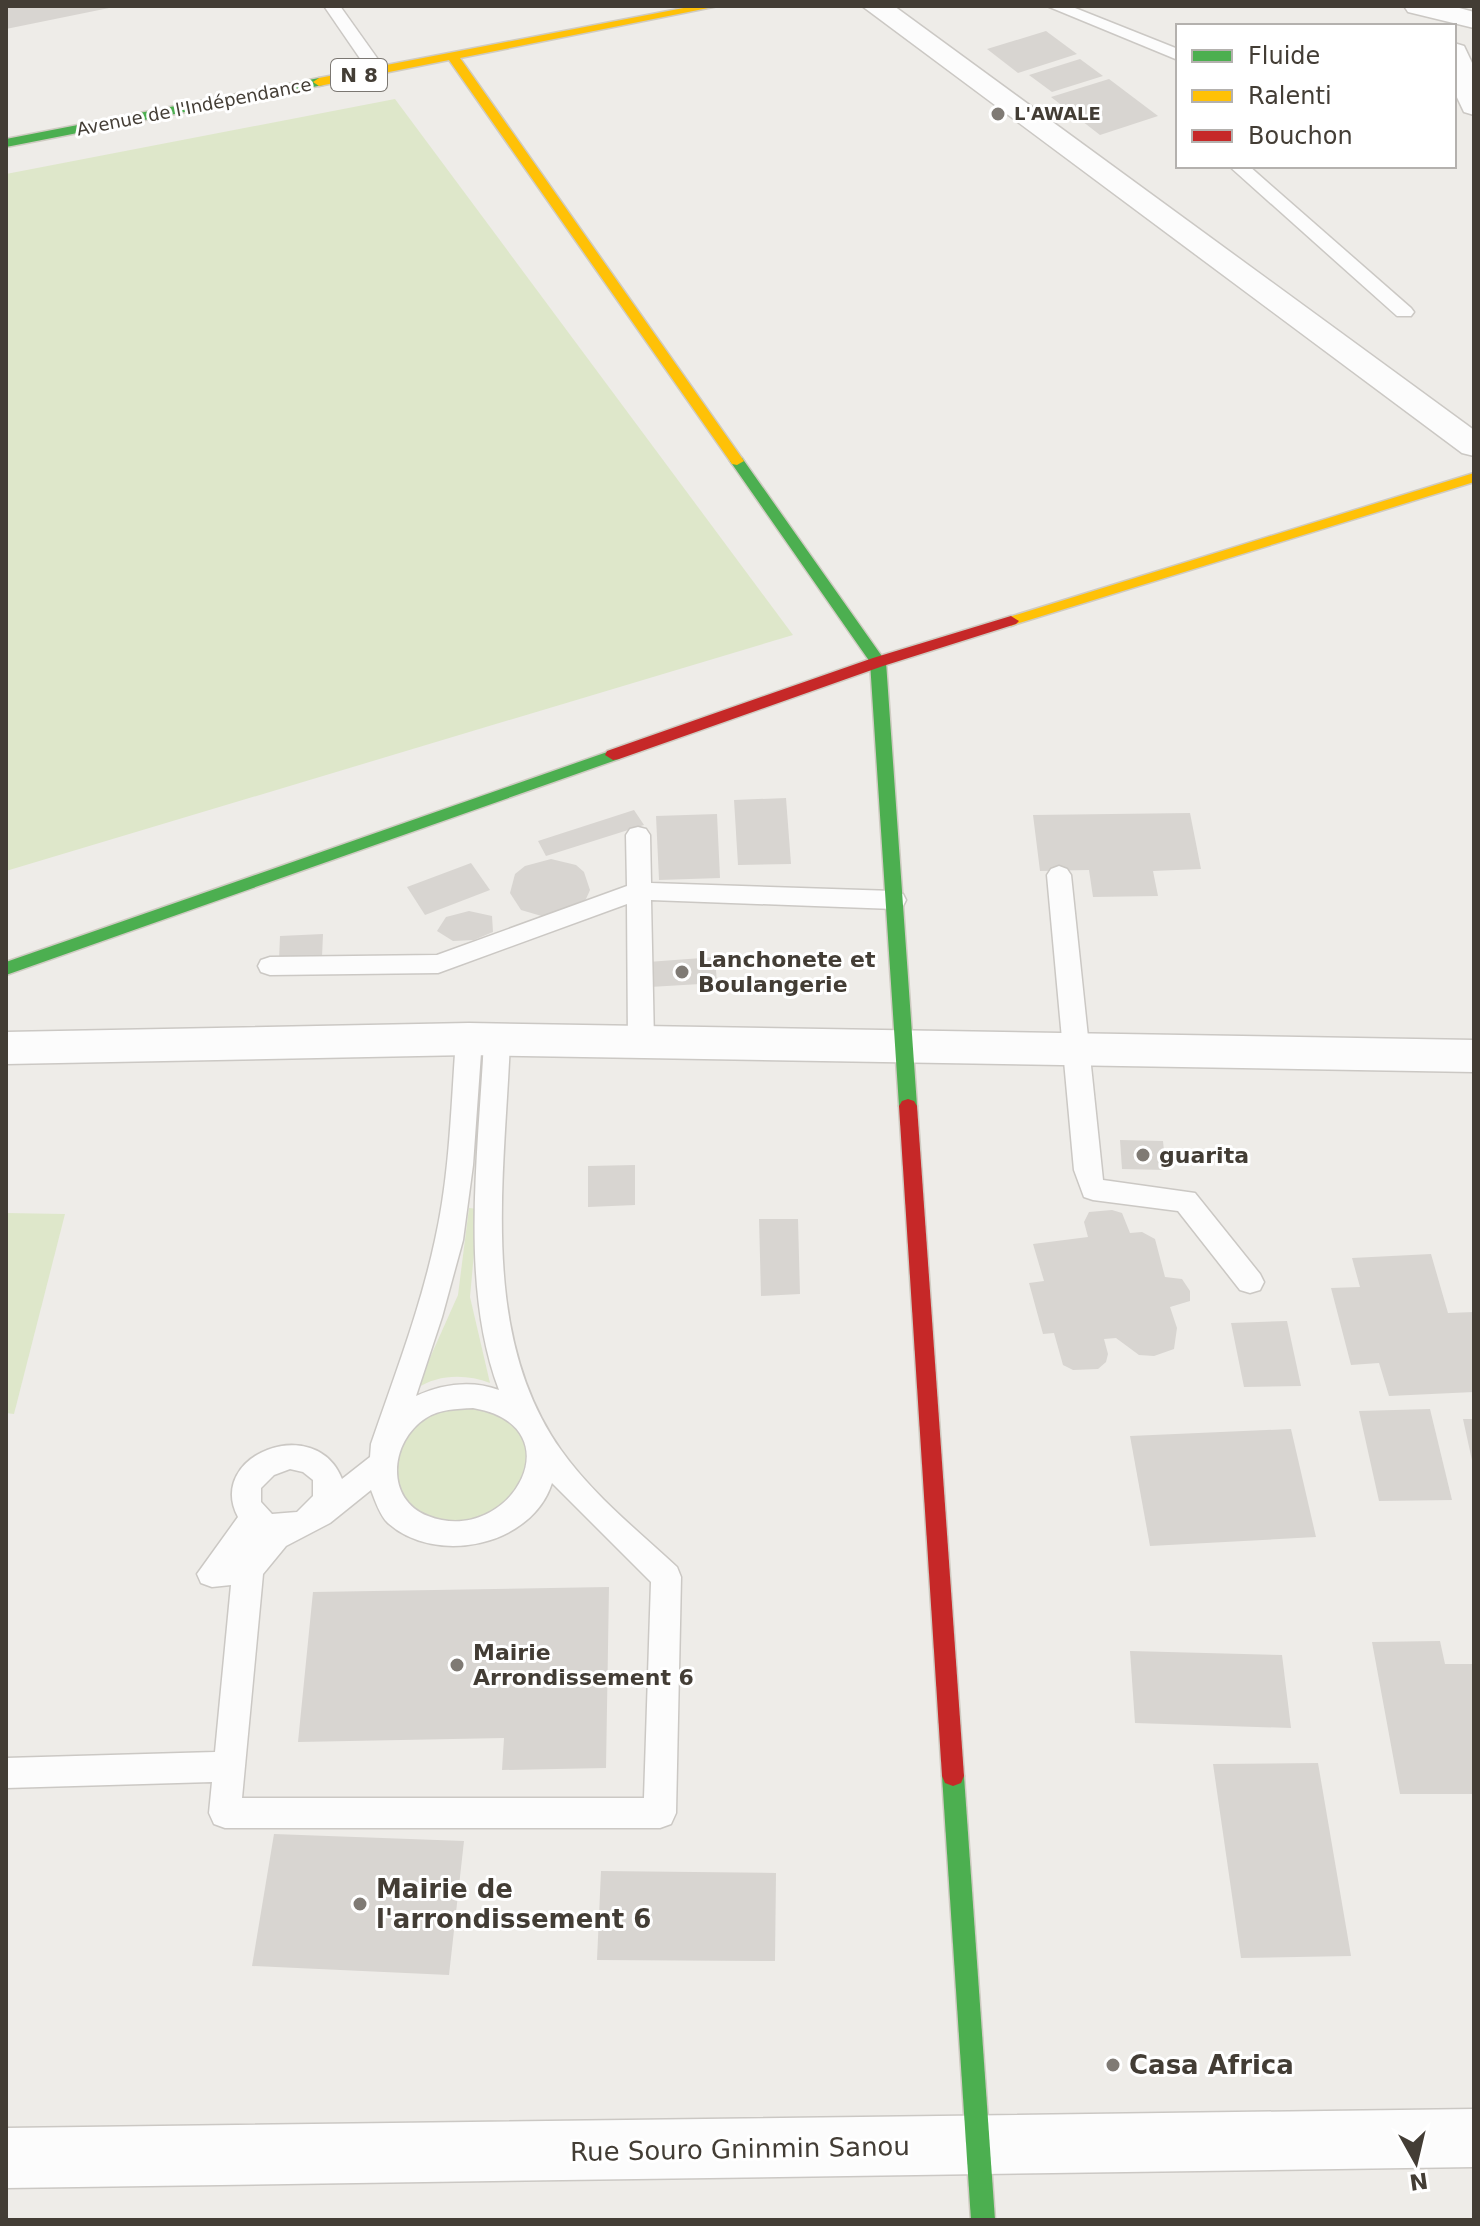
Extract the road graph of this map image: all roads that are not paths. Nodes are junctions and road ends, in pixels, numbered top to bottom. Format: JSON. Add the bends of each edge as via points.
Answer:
{"nodes":[{"id":1,"x":332,"y":6,"type":"edge"},
{"id":2,"x":712,"y":6,"type":"edge"},
{"id":3,"x":1055,"y":6,"type":"edge"},
{"id":4,"x":883,"y":7,"type":"edge"},
{"id":5,"x":1434,"y":12,"type":"edge"},
{"id":6,"x":1474,"y":20,"type":"edge"},
{"id":7,"x":1176,"y":54,"type":"edge"},
{"id":8,"x":453,"y":57,"type":"junction"},
{"id":9,"x":1456,"y":57,"type":"edge"},
{"id":10,"x":378,"y":72,"type":"junction"},
{"id":11,"x":1474,"y":106,"type":"edge"},
{"id":12,"x":6,"y":143,"type":"edge"},
{"id":13,"x":1240,"y":168,"type":"edge"},
{"id":14,"x":1404,"y":312,"type":"dead end"},
{"id":15,"x":1474,"y":446,"type":"edge"},
{"id":16,"x":1474,"y":477,"type":"edge"},
{"id":17,"x":878,"y":662,"type":"junction"},
{"id":18,"x":638,"y":835,"type":"dead end"},
{"id":19,"x":1059,"y":875,"type":"dead end"},
{"id":20,"x":638,"y":891,"type":"junction"},
{"id":21,"x":894,"y":900,"type":"junction"},
{"id":22,"x":270,"y":966,"type":"dead end"},
{"id":23,"x":6,"y":969,"type":"edge"},
{"id":24,"x":483,"y":1039,"type":"junction"},
{"id":25,"x":641,"y":1042,"type":"junction"},
{"id":26,"x":904,"y":1047,"type":"junction"},
{"id":27,"x":6,"y":1048,"type":"edge"},
{"id":28,"x":1078,"y":1050,"type":"junction"},
{"id":29,"x":1474,"y":1056,"type":"edge"},
{"id":30,"x":1250,"y":1282,"type":"dead end"},
{"id":31,"x":532,"y":1428,"type":"junction"},
{"id":32,"x":382,"y":1455,"type":"junction"},
{"id":33,"x":254,"y":1519,"type":"junction"},
{"id":34,"x":307,"y":1521,"type":"junction"},
{"id":35,"x":248,"y":1569,"type":"junction"},
{"id":36,"x":229,"y":1767,"type":"junction"},
{"id":37,"x":6,"y":1773,"type":"edge"},
{"id":38,"x":1474,"y":2138,"type":"edge"},
{"id":39,"x":978,"y":2146,"type":"junction"},
{"id":40,"x":6,"y":2158,"type":"edge"},
{"id":41,"x":983,"y":2220,"type":"edge"}],
"edges":[{"from":1,"to":10,"type":"lane"},
{"from":2,"to":8,"type":"main road","name":"Avenue de l'Indépendance","number":"N 8"},
{"from":3,"to":7,"type":"lane"},
{"from":4,"to":15,"type":"street"},
{"from":5,"to":6,"type":"street"},
{"from":8,"to":10,"type":"main road","name":"Avenue de l'Indépendance","number":"N 8"},
{"from":8,"to":17,"type":"main road"},
{"from":9,"to":11,"type":"street"},
{"from":10,"to":12,"type":"main road","name":"Avenue de l'Indépendance","number":"N 8"},
{"from":13,"to":14,"type":"lane"},
{"from":16,"to":17,"type":"main road"},
{"from":17,"to":21,"type":"main road"},
{"from":17,"to":23,"type":"main road"},
{"from":18,"to":20,"type":"lane"},
{"from":19,"to":28,"type":"lane"},
{"from":20,"to":21,"type":"lane"},
{"from":20,"to":22,"type":"lane","via":[[438,964]]},
{"from":20,"to":25,"type":"lane"},
{"from":21,"to":26,"type":"main road"},
{"from":24,"to":25,"type":"street"},
{"from":24,"to":27,"type":"street"},
{"from":24,"to":31,"type":"lane","via":[[493,1300],[502,1357]]},
{"from":24,"to":32,"type":"lane","via":[[462,1141],[450,1238]]},
{"from":25,"to":26,"type":"street"},
{"from":26,"to":28,"type":"street"},
{"from":26,"to":39,"type":"main road"},
{"from":28,"to":29,"type":"street"},
{"from":28,"to":30,"type":"lane","via":[[1093,1189],[1186,1201]]},
{"from":31,"to":32,"type":"lane","via":[[515,1410],[492,1399],[440,1399],[398,1424]]},
{"from":31,"to":32,"type":"lane","via":[[541,1450],[540,1473],[530,1497],[512,1516],[487,1530],[432,1533],[410,1523],[392,1508],[381,1487]]},
{"from":31,"to":36,"type":"lane","via":[[562,1474],[666,1577],[660,1813],[225,1813]]},
{"from":32,"to":34,"type":"lane"},
{"from":33,"to":34,"type":"lane","via":[[279,1530]]},
{"from":33,"to":34,"type":"lane","via":[[244,1498],[247,1485],[264,1464],[290,1456],[315,1462],[329,1480],[327,1503]]},
{"from":33,"to":35,"type":"lane","via":[[212,1574]]},
{"from":34,"to":35,"type":"lane","via":[[276,1537]]},
{"from":35,"to":36,"type":"lane"},
{"from":36,"to":37,"type":"lane"},
{"from":38,"to":39,"type":"street","name":"Rue Souro Gninmin Sanou"},
{"from":39,"to":40,"type":"street","name":"Rue Souro Gninmin Sanou"},
{"from":39,"to":41,"type":"main road"}]}
